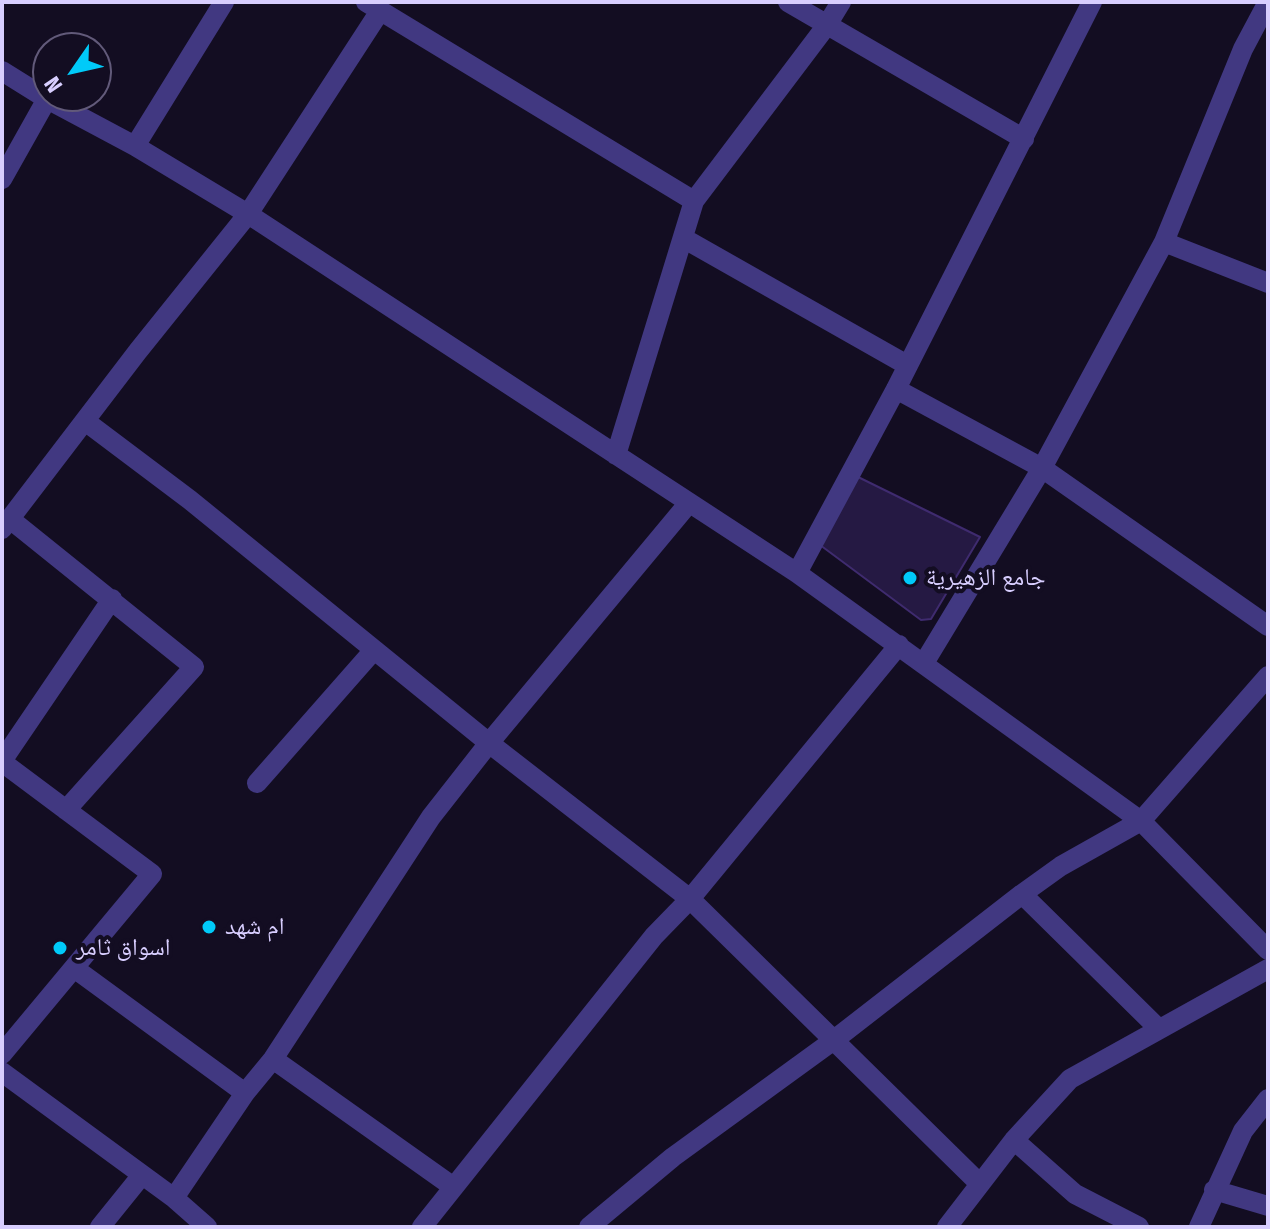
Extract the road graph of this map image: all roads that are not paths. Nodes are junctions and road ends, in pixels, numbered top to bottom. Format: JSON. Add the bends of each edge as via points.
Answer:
{"nodes":[{"id":1,"x":224,"y":2,"type":"edge"},
{"id":2,"x":788,"y":2,"type":"edge"},
{"id":3,"x":841,"y":2,"type":"edge"},
{"id":4,"x":1092,"y":2,"type":"edge"},
{"id":5,"x":1268,"y":2,"type":"edge"},
{"id":6,"x":373,"y":6,"type":"edge"},
{"id":7,"x":827,"y":25,"type":"junction"},
{"id":8,"x":2,"y":71,"type":"edge"},
{"id":9,"x":32,"y":90,"type":"edge"},
{"id":10,"x":40,"y":112,"type":"edge"},
{"id":11,"x":71,"y":112,"type":"edge"},
{"id":12,"x":1024,"y":139,"type":"junction"},
{"id":13,"x":135,"y":146,"type":"junction"},
{"id":14,"x":2,"y":179,"type":"edge"},
{"id":15,"x":694,"y":201,"type":"junction"},
{"id":16,"x":248,"y":214,"type":"junction"},
{"id":17,"x":683,"y":238,"type":"junction"},
{"id":18,"x":1164,"y":242,"type":"junction"},
{"id":19,"x":1268,"y":283,"type":"edge"},
{"id":20,"x":907,"y":365,"type":"junction"},
{"id":21,"x":896,"y":389,"type":"junction"},
{"id":22,"x":85,"y":421,"type":"junction"},
{"id":23,"x":616,"y":455,"type":"junction"},
{"id":24,"x":1042,"y":468,"type":"junction"},
{"id":25,"x":688,"y":504,"type":"junction"},
{"id":26,"x":6,"y":524,"type":"edge"},
{"id":27,"x":797,"y":573,"type":"junction"},
{"id":28,"x":112,"y":599,"type":"junction"},
{"id":29,"x":1268,"y":626,"type":"edge"},
{"id":30,"x":899,"y":645,"type":"junction"},
{"id":31,"x":374,"y":650,"type":"junction"},
{"id":32,"x":924,"y":663,"type":"junction"},
{"id":33,"x":1268,"y":676,"type":"edge"},
{"id":34,"x":489,"y":743,"type":"junction"},
{"id":35,"x":2,"y":762,"type":"edge"},
{"id":36,"x":257,"y":783,"type":"dead end"},
{"id":37,"x":66,"y":810,"type":"junction"},
{"id":38,"x":1141,"y":821,"type":"junction"},
{"id":39,"x":1022,"y":894,"type":"junction"},
{"id":40,"x":690,"y":899,"type":"junction"},
{"id":41,"x":1268,"y":950,"type":"edge"},
{"id":42,"x":74,"y":968,"type":"junction"},
{"id":43,"x":1268,"y":969,"type":"edge"},
{"id":44,"x":1159,"y":1029,"type":"junction"},
{"id":45,"x":834,"y":1040,"type":"junction"},
{"id":46,"x":2,"y":1054,"type":"edge"},
{"id":47,"x":273,"y":1059,"type":"junction"},
{"id":48,"x":2,"y":1072,"type":"edge"},
{"id":49,"x":245,"y":1093,"type":"junction"},
{"id":50,"x":1268,"y":1099,"type":"edge"},
{"id":51,"x":1014,"y":1140,"type":"junction"},
{"id":52,"x":142,"y":1175,"type":"junction"},
{"id":53,"x":980,"y":1184,"type":"junction"},
{"id":54,"x":452,"y":1186,"type":"junction"},
{"id":55,"x":1214,"y":1190,"type":"junction"},
{"id":56,"x":174,"y":1198,"type":"junction"},
{"id":57,"x":1268,"y":1206,"type":"edge"},
{"id":58,"x":100,"y":1227,"type":"edge"},
{"id":59,"x":207,"y":1227,"type":"edge"},
{"id":60,"x":422,"y":1227,"type":"edge"},
{"id":61,"x":589,"y":1227,"type":"edge"},
{"id":62,"x":947,"y":1227,"type":"edge"},
{"id":63,"x":1139,"y":1227,"type":"edge"},
{"id":64,"x":1199,"y":1227,"type":"edge"}],
"edges":[{"from":1,"to":13,"type":"street"},
{"from":2,"to":7,"type":"street"},
{"from":3,"to":7,"type":"street"},
{"from":4,"to":12,"type":"street"},
{"from":5,"to":18,"type":"street","via":[[1243,49]]},
{"from":6,"to":15,"type":"street"},
{"from":6,"to":16,"type":"street"},
{"from":7,"to":12,"type":"street"},
{"from":7,"to":15,"type":"street"},
{"from":8,"to":9,"type":"street"},
{"from":10,"to":14,"type":"street"},
{"from":11,"to":13,"type":"street"},
{"from":12,"to":20,"type":"street"},
{"from":13,"to":16,"type":"street"},
{"from":15,"to":17,"type":"street"},
{"from":16,"to":22,"type":"street"},
{"from":16,"to":23,"type":"street"},
{"from":17,"to":20,"type":"street"},
{"from":17,"to":23,"type":"street"},
{"from":18,"to":19,"type":"street"},
{"from":18,"to":24,"type":"street"},
{"from":20,"to":21,"type":"street"},
{"from":21,"to":24,"type":"street"},
{"from":21,"to":27,"type":"street"},
{"from":22,"to":26,"type":"street"},
{"from":22,"to":31,"type":"street"},
{"from":23,"to":25,"type":"street"},
{"from":24,"to":29,"type":"street"},
{"from":24,"to":32,"type":"street"},
{"from":25,"to":27,"type":"street"},
{"from":25,"to":34,"type":"street"},
{"from":26,"to":28,"type":"street"},
{"from":27,"to":30,"type":"street"},
{"from":28,"to":35,"type":"street"},
{"from":28,"to":37,"type":"street","via":[[194,667]]},
{"from":30,"to":32,"type":"street"},
{"from":30,"to":40,"type":"street"},
{"from":31,"to":34,"type":"street"},
{"from":31,"to":36,"type":"street"},
{"from":32,"to":38,"type":"street"},
{"from":33,"to":38,"type":"street"},
{"from":34,"to":40,"type":"street"},
{"from":34,"to":47,"type":"street","via":[[431,817]]},
{"from":35,"to":37,"type":"street"},
{"from":37,"to":42,"type":"street","via":[[152,874]]},
{"from":38,"to":39,"type":"street"},
{"from":38,"to":41,"type":"street"},
{"from":39,"to":44,"type":"street"},
{"from":39,"to":45,"type":"street"},
{"from":40,"to":45,"type":"street"},
{"from":40,"to":54,"type":"street","via":[[654,936]]},
{"from":42,"to":46,"type":"street"},
{"from":42,"to":49,"type":"street"},
{"from":43,"to":44,"type":"street"},
{"from":44,"to":51,"type":"street","via":[[1070,1079]]},
{"from":45,"to":53,"type":"street"},
{"from":45,"to":61,"type":"street","via":[[673,1157]]},
{"from":47,"to":49,"type":"street"},
{"from":47,"to":54,"type":"street"},
{"from":48,"to":52,"type":"street"},
{"from":49,"to":56,"type":"street"},
{"from":50,"to":55,"type":"street","via":[[1243,1131]]},
{"from":51,"to":53,"type":"street"},
{"from":51,"to":63,"type":"street","via":[[1075,1194]]},
{"from":52,"to":56,"type":"street"},
{"from":52,"to":58,"type":"street"},
{"from":53,"to":62,"type":"street"},
{"from":54,"to":60,"type":"street"},
{"from":55,"to":57,"type":"street"},
{"from":55,"to":64,"type":"street"},
{"from":56,"to":59,"type":"street"}]}
